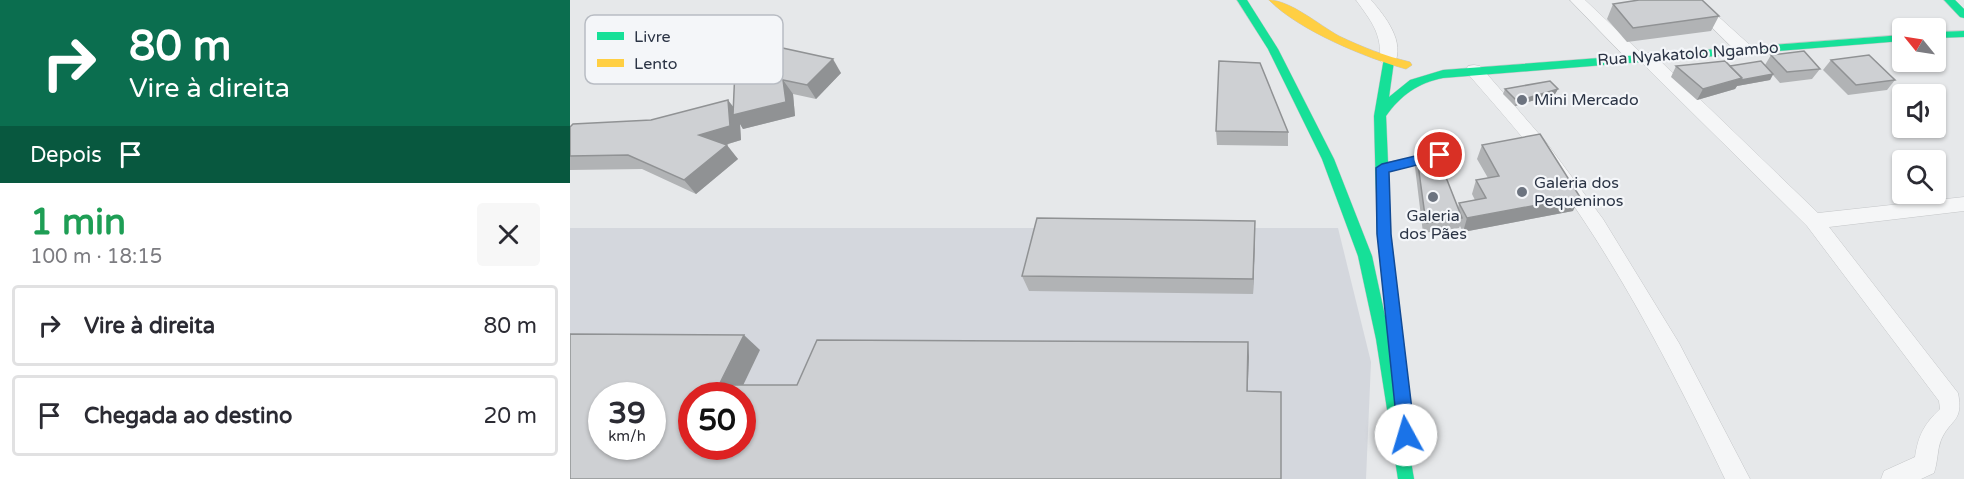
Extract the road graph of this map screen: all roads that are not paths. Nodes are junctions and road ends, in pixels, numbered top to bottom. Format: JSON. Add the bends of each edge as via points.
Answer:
{"nodes":[{"id":1,"x":1242,"y":0,"type":"edge"},
{"id":2,"x":1274,"y":0,"type":"edge"},
{"id":3,"x":1364,"y":0,"type":"edge"},
{"id":4,"x":1577,"y":0,"type":"edge"},
{"id":5,"x":1691,"y":0,"type":"edge"},
{"id":6,"x":1949,"y":0,"type":"edge"},
{"id":7,"x":1964,"y":15,"type":"edge"},
{"id":8,"x":1964,"y":34,"type":"edge"},
{"id":9,"x":1946,"y":35,"type":"edge"},
{"id":10,"x":1892,"y":39,"type":"edge"},
{"id":11,"x":1745,"y":50,"type":"junction"},
{"id":12,"x":1641,"y":57,"type":"junction"},
{"id":13,"x":1388,"y":61,"type":"junction"},
{"id":14,"x":1474,"y":69,"type":"junction"},
{"id":15,"x":1380,"y":116,"type":"junction"},
{"id":16,"x":1440,"y":155,"type":"edge"},
{"id":17,"x":1382,"y":168,"type":"junction"},
{"id":18,"x":1964,"y":204,"type":"edge"},
{"id":19,"x":1814,"y":221,"type":"junction"},
{"id":20,"x":1406,"y":479,"type":"edge"},
{"id":21,"x":1411,"y":479,"type":"edge"},
{"id":22,"x":1738,"y":479,"type":"edge"},
{"id":23,"x":1893,"y":479,"type":"edge"}],
"edges":[{"from":1,"to":20,"type":"main road","via":[[1274,49],[1328,159],[1365,256]]},
{"from":2,"to":13,"type":"main road","name":"Rua Nyakatolo Ngambo","via":[[1330,34]]},
{"from":3,"to":13,"type":"street","via":[[1385,25]]},
{"from":4,"to":12,"type":"street"},
{"from":5,"to":11,"type":"street"},
{"from":6,"to":7,"type":"main road"},
{"from":8,"to":9,"type":"main road"},
{"from":10,"to":11,"type":"main road","name":"Rua Nyakatolo Ngambo"},
{"from":11,"to":12,"type":"main road","name":"Rua Nyakatolo Ngambo"},
{"from":12,"to":14,"type":"main road","name":"Rua Nyakatolo Ngambo"},
{"from":12,"to":19,"type":"street"},
{"from":13,"to":14,"type":"main road","name":"Rua Nyakatolo Ngambo","via":[[1424,68]]},
{"from":13,"to":15,"type":"main road"},
{"from":14,"to":15,"type":"main road","name":"Rua Nyakatolo Ngambo","via":[[1400,87]]},
{"from":14,"to":22,"type":"street","via":[[1540,146],[1604,236],[1683,367]]},
{"from":15,"to":17,"type":"main road"},
{"from":16,"to":17,"type":"lane"},
{"from":17,"to":21,"type":"main road","via":[[1384,234]]},
{"from":18,"to":19,"type":"street"},
{"from":19,"to":23,"type":"street","via":[[1952,403],[1950,415],[1933,432],[1925,465]]}]}
